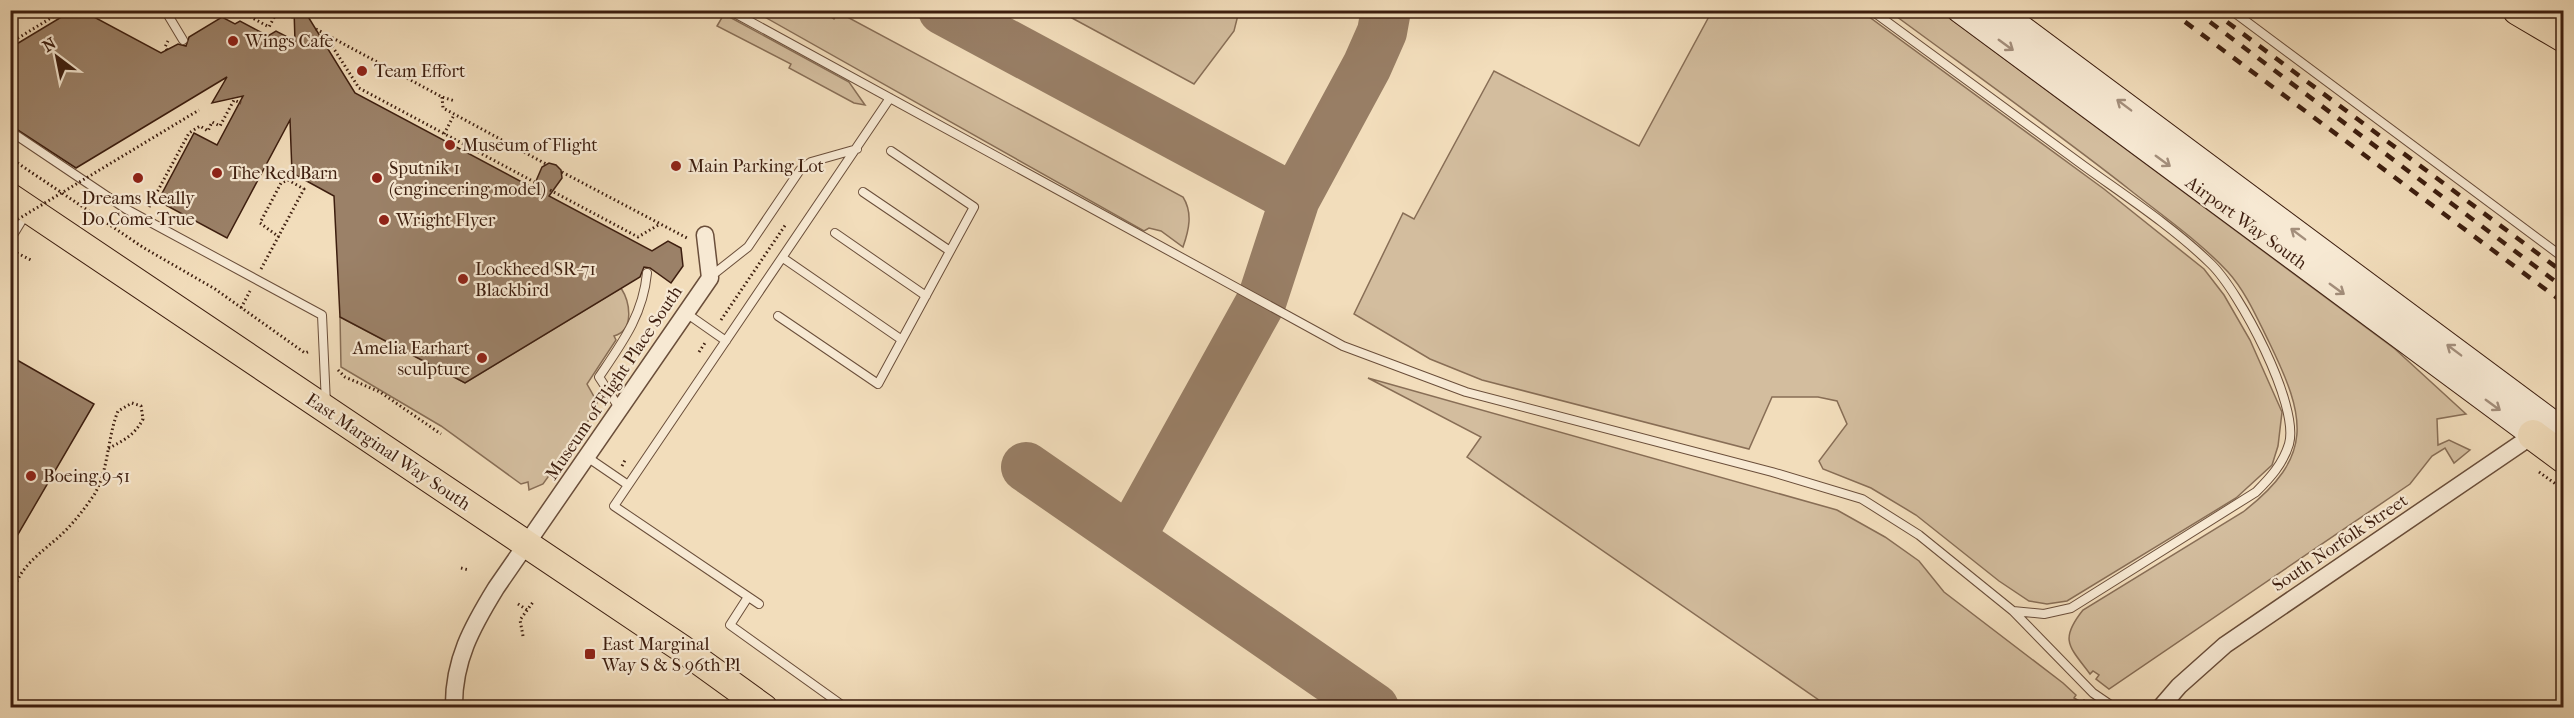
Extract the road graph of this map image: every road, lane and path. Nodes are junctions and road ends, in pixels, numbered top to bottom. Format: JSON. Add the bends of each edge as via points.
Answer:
{"nodes":[{"id":1,"x":64,"y":10,"type":"edge"},
{"id":2,"x":165,"y":10,"type":"edge"},
{"id":3,"x":238,"y":10,"type":"edge"},
{"id":4,"x":279,"y":10,"type":"edge"},
{"id":5,"x":729,"y":10,"type":"edge"},
{"id":6,"x":1871,"y":10,"type":"edge"},
{"id":7,"x":1959,"y":10,"type":"edge"},
{"id":8,"x":1998,"y":10,"type":"edge"},
{"id":9,"x":2231,"y":10,"type":"edge"},
{"id":10,"x":2518,"y":10,"type":"edge"},
{"id":11,"x":294,"y":18,"type":"dead end"},
{"id":12,"x":316,"y":30,"type":"dead end"},
{"id":13,"x":326,"y":34,"type":"junction"},
{"id":14,"x":2564,"y":37,"type":"edge"},
{"id":15,"x":183,"y":40,"type":"dead end"},
{"id":16,"x":10,"y":43,"type":"edge"},
{"id":17,"x":442,"y":97,"type":"junction"},
{"id":18,"x":890,"y":98,"type":"junction"},
{"id":19,"x":455,"y":101,"type":"dead end"},
{"id":20,"x":241,"y":104,"type":"dead end"},
{"id":21,"x":199,"y":110,"type":"dead end"},
{"id":22,"x":454,"y":115,"type":"junction"},
{"id":23,"x":10,"y":131,"type":"edge"},
{"id":24,"x":444,"y":134,"type":"junction"},
{"id":25,"x":858,"y":149,"type":"junction"},
{"id":26,"x":891,"y":151,"type":"dead end"},
{"id":27,"x":10,"y":158,"type":"edge"},
{"id":28,"x":546,"y":164,"type":"dead end"},
{"id":29,"x":562,"y":172,"type":"dead end"},
{"id":30,"x":538,"y":184,"type":"dead end"},
{"id":31,"x":550,"y":190,"type":"dead end"},
{"id":32,"x":862,"y":192,"type":"dead end"},
{"id":33,"x":149,"y":207,"type":"dead end"},
{"id":34,"x":16,"y":210,"type":"edge"},
{"id":35,"x":792,"y":217,"type":"dead end"},
{"id":36,"x":660,"y":224,"type":"junction"},
{"id":37,"x":834,"y":233,"type":"dead end"},
{"id":38,"x":705,"y":235,"type":"joint"},
{"id":39,"x":279,"y":237,"type":"junction"},
{"id":40,"x":10,"y":240,"type":"edge"},
{"id":41,"x":10,"y":250,"type":"edge"},
{"id":42,"x":950,"y":251,"type":"junction"},
{"id":43,"x":783,"y":258,"type":"junction"},
{"id":44,"x":2564,"y":258,"type":"edge"},
{"id":45,"x":33,"y":261,"type":"dead end"},
{"id":46,"x":646,"y":273,"type":"dead end"},
{"id":47,"x":710,"y":278,"type":"junction"},
{"id":48,"x":256,"y":279,"type":"junction"},
{"id":49,"x":926,"y":296,"type":"junction"},
{"id":50,"x":241,"y":308,"type":"junction"},
{"id":51,"x":686,"y":313,"type":"junction"},
{"id":52,"x":778,"y":316,"type":"dead end"},
{"id":53,"x":713,"y":332,"type":"junction"},
{"id":54,"x":902,"y":339,"type":"junction"},
{"id":55,"x":726,"y":341,"type":"junction"},
{"id":56,"x":324,"y":350,"type":"junction"},
{"id":57,"x":699,"y":352,"type":"dead end"},
{"id":58,"x":620,"y":409,"type":"junction"},
{"id":59,"x":327,"y":411,"type":"junction"},
{"id":60,"x":2549,"y":430,"type":"edge"},
{"id":61,"x":107,"y":449,"type":"junction"},
{"id":62,"x":587,"y":457,"type":"junction"},
{"id":63,"x":2551,"y":465,"type":"edge"},
{"id":64,"x":628,"y":485,"type":"junction"},
{"id":65,"x":2564,"y":490,"type":"edge"},
{"id":66,"x":527,"y":546,"type":"junction"},
{"id":67,"x":461,"y":568,"type":"dead end"},
{"id":68,"x":469,"y":570,"type":"dead end"},
{"id":69,"x":748,"y":597,"type":"junction"},
{"id":70,"x":533,"y":602,"type":"dead end"},
{"id":71,"x":518,"y":604,"type":"dead end"},
{"id":72,"x":759,"y":604,"type":"dead end"},
{"id":73,"x":526,"y":610,"type":"junction"},
{"id":74,"x":2013,"y":611,"type":"junction"},
{"id":75,"x":523,"y":636,"type":"dead end"},
{"id":76,"x":10,"y":639,"type":"edge"},
{"id":77,"x":454,"y":708,"type":"edge"},
{"id":78,"x":764,"y":708,"type":"edge"},
{"id":79,"x":846,"y":708,"type":"edge"},
{"id":80,"x":2115,"y":708,"type":"edge"},
{"id":81,"x":2160,"y":708,"type":"edge"}],
"edges":[{"from":1,"to":16,"type":"path"},
{"from":2,"to":15,"type":"lane"},
{"from":3,"to":4,"type":"path","via":[[269,27]]},
{"from":4,"to":11,"type":"path"},
{"from":5,"to":18,"type":"lane"},
{"from":6,"to":74,"type":"lane","via":[[2212,265],[2249,316],[2287,411],[2290,442],[2276,471],[2256,492],[2072,608],[2044,614]]},
{"from":7,"to":60,"type":"main road","name":"Airport Way South","one_way":true},
{"from":60,"to":8,"type":"main road","name":"Airport Way South","one_way":true},
{"from":9,"to":44,"type":"lane"},
{"from":10,"to":14,"type":"highway"},
{"from":12,"to":13,"type":"path"},
{"from":13,"to":17,"type":"path"},
{"from":13,"to":24,"type":"path","via":[[358,88]]},
{"from":17,"to":19,"type":"path"},
{"from":17,"to":22,"type":"path","via":[[443,108]]},
{"from":18,"to":25,"type":"lane"},
{"from":18,"to":74,"type":"lane","via":[[1343,346],[1466,392],[1862,499],[1919,535]]},
{"from":20,"to":33,"type":"path","via":[[234,100],[220,126],[212,122],[208,131],[200,126],[189,133]]},
{"from":21,"to":34,"type":"path","bridge":true},
{"from":22,"to":24,"type":"path"},
{"from":22,"to":28,"type":"path"},
{"from":23,"to":48,"type":"lane","via":[[126,209]]},
{"from":24,"to":30,"type":"path"},
{"from":25,"to":43,"type":"lane"},
{"from":25,"to":47,"type":"lane","via":[[811,162],[800,170],[748,247]]},
{"from":26,"to":42,"type":"lane","via":[[974,207]]},
{"from":27,"to":50,"type":"path"},
{"from":29,"to":36,"type":"path"},
{"from":31,"to":36,"type":"path","via":[[638,237]]},
{"from":32,"to":42,"type":"lane"},
{"from":34,"to":40,"type":"lane"},
{"from":34,"to":59,"type":"main road","name":"East Marginal Way South"},
{"from":35,"to":53,"type":"path"},
{"from":36,"to":38,"type":"path","via":[[686,239]]},
{"from":37,"to":49,"type":"lane"},
{"from":38,"to":47,"type":"street"},
{"from":39,"to":39,"type":"path","via":[[304,189],[288,180],[281,183],[260,223]]},
{"from":39,"to":48,"type":"path"},
{"from":41,"to":45,"type":"path"},
{"from":42,"to":49,"type":"lane"},
{"from":43,"to":54,"type":"lane"},
{"from":43,"to":55,"type":"lane"},
{"from":46,"to":58,"type":"lane","via":[[639,313],[599,377]]},
{"from":47,"to":51,"type":"street","name":"Museum of Flight Place South"},
{"from":48,"to":50,"type":"path"},
{"from":48,"to":56,"type":"lane","via":[[322,315]]},
{"from":49,"to":54,"type":"lane"},
{"from":50,"to":56,"type":"path","via":[[305,353]]},
{"from":51,"to":53,"type":"lane"},
{"from":51,"to":58,"type":"street","name":"Museum of Flight Place South"},
{"from":52,"to":54,"type":"lane","via":[[878,384]]},
{"from":53,"to":55,"type":"lane"},
{"from":53,"to":57,"type":"path"},
{"from":55,"to":64,"type":"lane"},
{"from":56,"to":59,"type":"lane"},
{"from":58,"to":62,"type":"street","name":"Museum of Flight Place South"},
{"from":59,"to":66,"type":"main road","name":"East Marginal Way South"},
{"from":60,"to":63,"type":"highway"},
{"from":60,"to":81,"type":"street","name":"South Norfolk Street","via":[[2225,645]]},
{"from":61,"to":61,"type":"path","via":[[118,411],[132,403],[141,406],[143,419],[138,428]]},
{"from":61,"to":76,"type":"path","via":[[95,493],[78,518],[30,562],[17,582],[13,601],[16,622]]},
{"from":62,"to":64,"type":"lane"},
{"from":62,"to":66,"type":"street","name":"Museum of Flight Place South"},
{"from":63,"to":65,"type":"path"},
{"from":64,"to":69,"type":"lane","via":[[614,506]]},
{"from":66,"to":77,"type":"street","name":"Museum of Flight Place South","via":[[472,627],[455,674]]},
{"from":66,"to":78,"type":"main road","name":"East Marginal Way South"},
{"from":67,"to":68,"type":"path"},
{"from":69,"to":72,"type":"lane"},
{"from":69,"to":79,"type":"lane","via":[[730,625]]},
{"from":70,"to":73,"type":"path"},
{"from":71,"to":73,"type":"path"},
{"from":73,"to":75,"type":"path","via":[[520,620]]},
{"from":74,"to":80,"type":"lane","via":[[2093,693]]}]}
